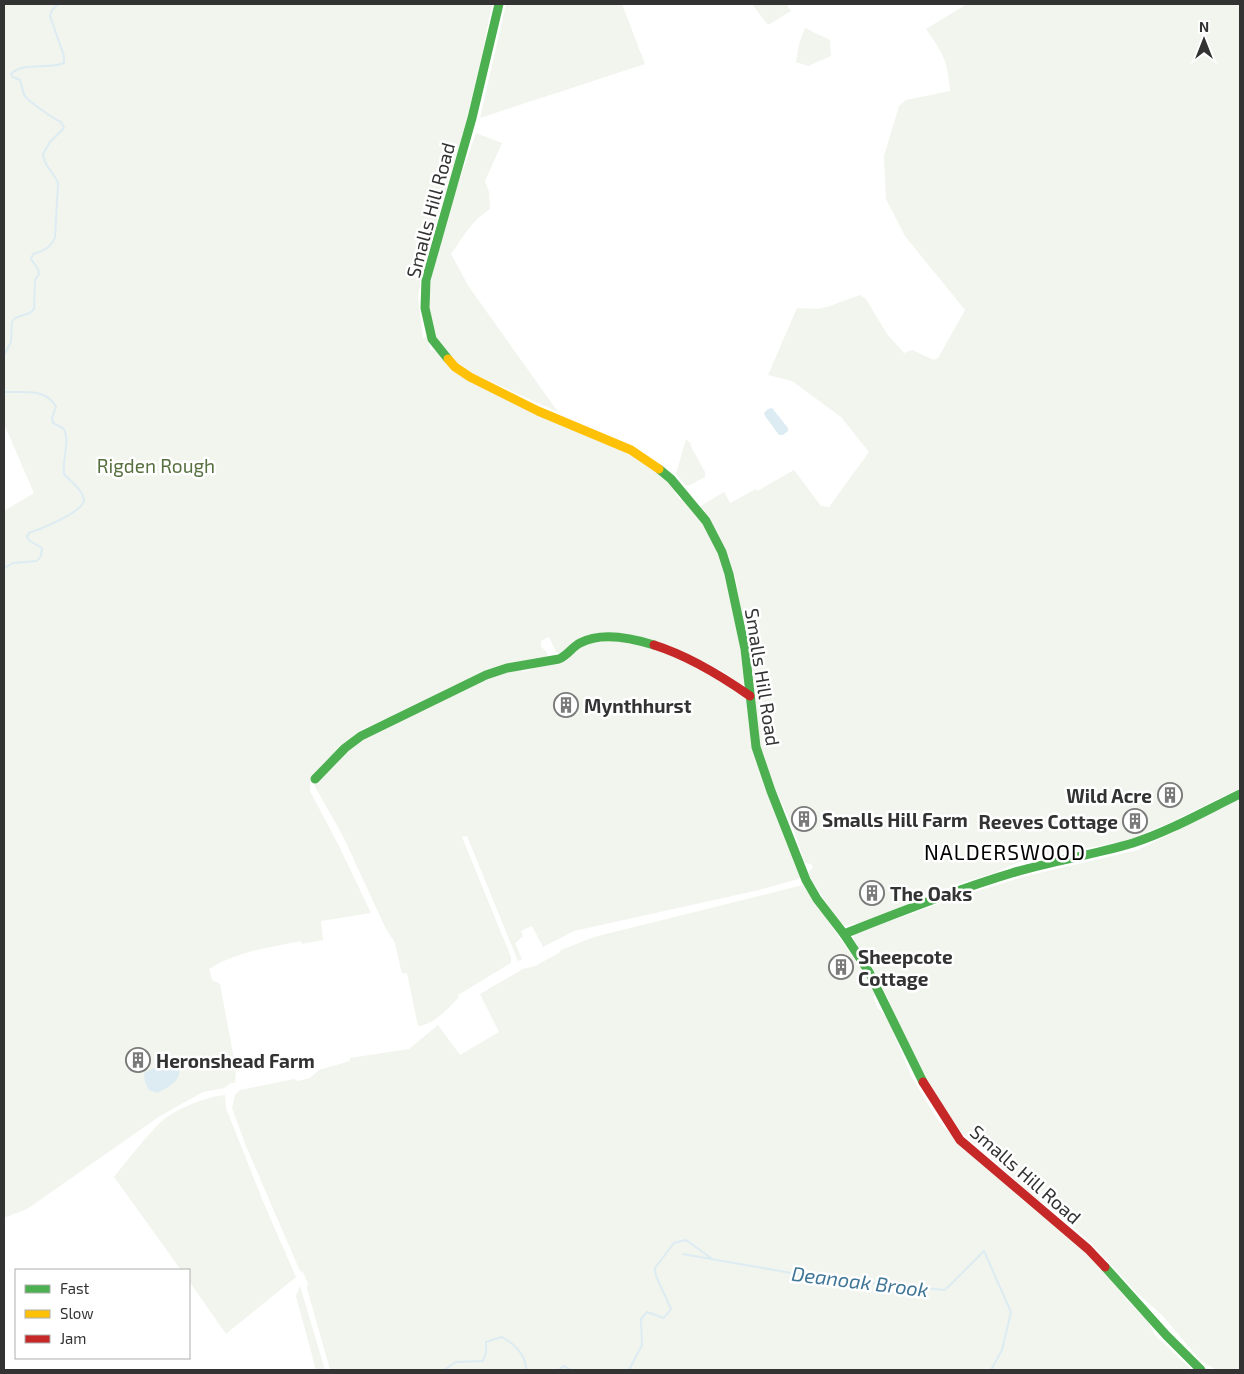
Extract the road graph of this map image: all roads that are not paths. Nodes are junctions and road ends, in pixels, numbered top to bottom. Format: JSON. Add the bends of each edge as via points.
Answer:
{"nodes":[{"id":1,"x":499,"y":4,"type":"edge"},
{"id":2,"x":750,"y":696,"type":"junction"},
{"id":3,"x":315,"y":779,"type":"dead end"},
{"id":4,"x":1240,"y":794,"type":"edge"},
{"id":5,"x":844,"y":934,"type":"junction"},
{"id":6,"x":1201,"y":1370,"type":"edge"}],
"edges":[{"from":1,"to":2,"type":"street","name":"Smalls Hill Road","via":[[472,118],[426,280],[424,308],[432,339],[455,367],[470,377],[530,407],[631,450],[671,479],[706,522],[722,552],[738,613]]},
{"from":2,"to":3,"type":"street","via":[[725,678],[679,654],[633,641],[592,638],[574,647],[566,656],[499,670],[371,731],[356,739]]},
{"from":2,"to":5,"type":"street","name":"Smalls Hill Road","via":[[756,747],[771,792],[806,880]]},
{"from":4,"to":5,"type":"street","via":[[1143,839],[990,880]]},
{"from":5,"to":6,"type":"street","name":"Smalls Hill Road","via":[[869,972],[926,1089],[960,1140],[1088,1249]]}]}
